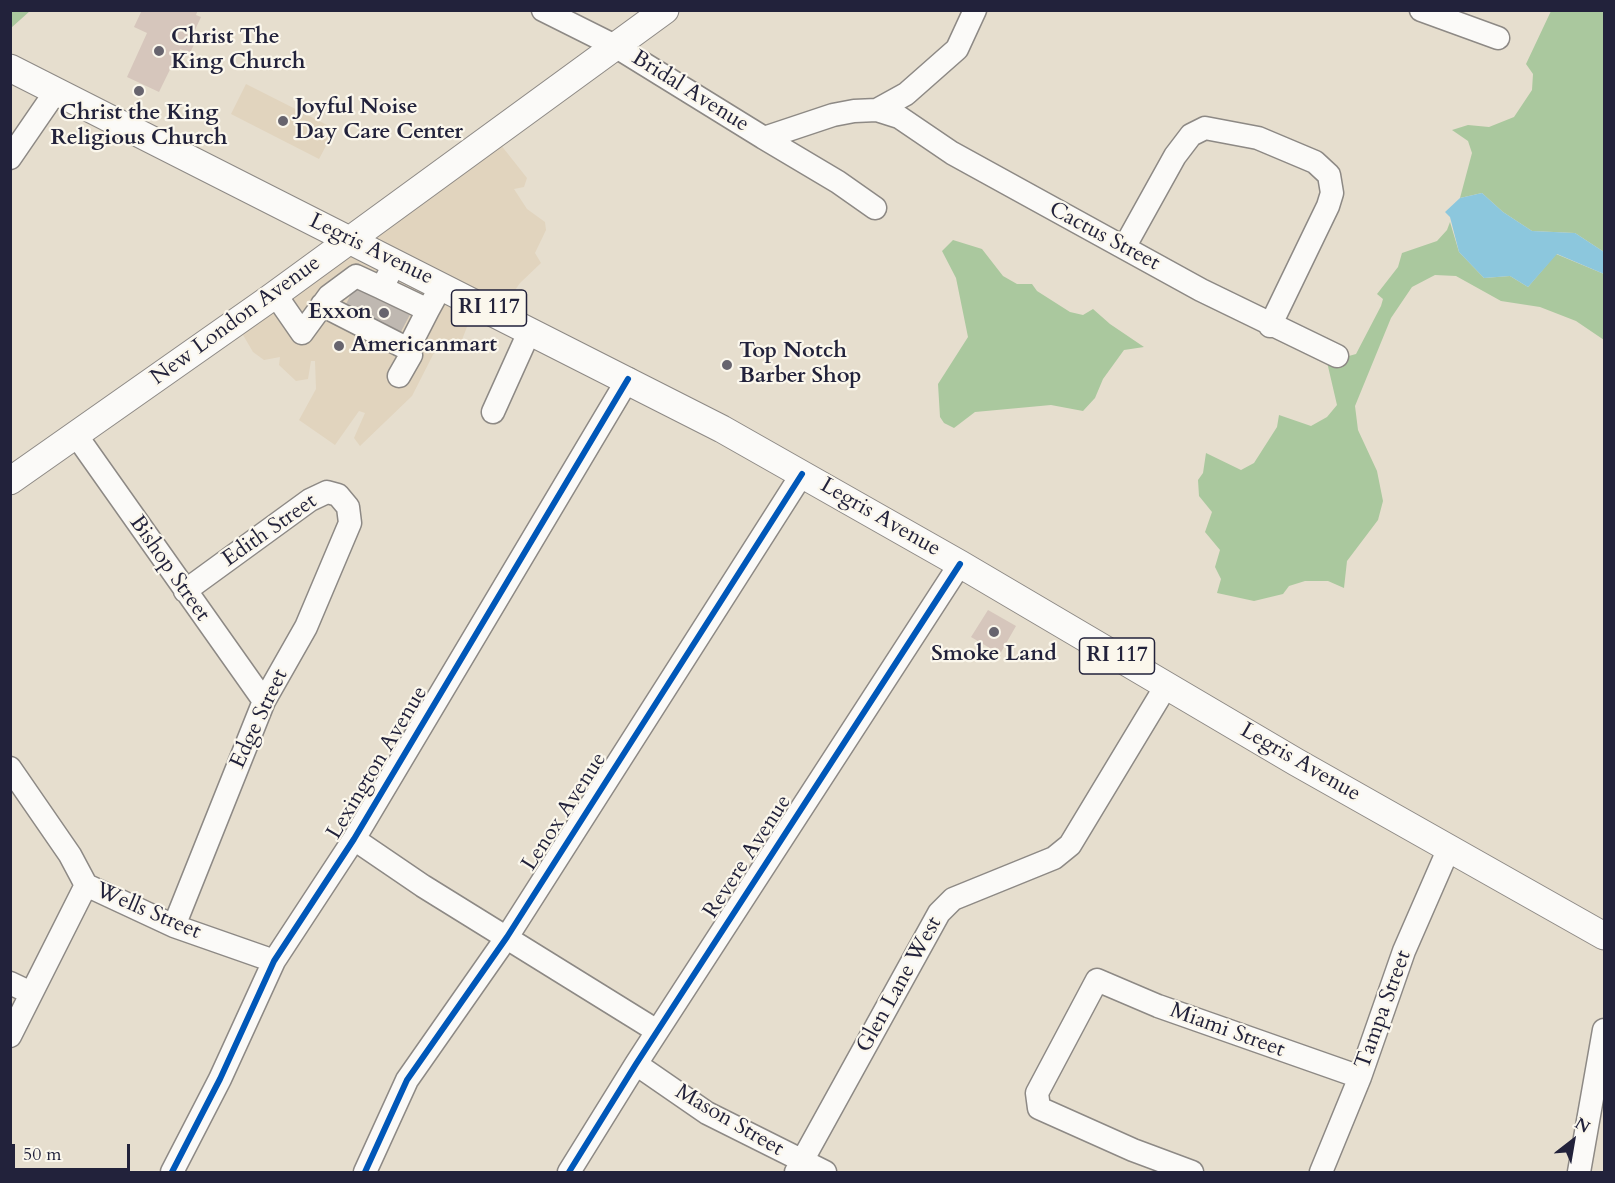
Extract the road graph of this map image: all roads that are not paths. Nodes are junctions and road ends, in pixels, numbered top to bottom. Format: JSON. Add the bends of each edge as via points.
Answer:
{"nodes":[{"id":1,"x":543,"y":10,"type":"edge"},
{"id":2,"x":664,"y":10,"type":"edge"},
{"id":3,"x":975,"y":10,"type":"edge"},
{"id":4,"x":1427,"y":11,"type":"edge"},
{"id":5,"x":1498,"y":38,"type":"dead end"},
{"id":6,"x":615,"y":46,"type":"junction"},
{"id":7,"x":10,"y":68,"type":"edge"},
{"id":8,"x":56,"y":91,"type":"junction"},
{"id":9,"x":877,"y":110,"type":"junction"},
{"id":10,"x":764,"y":138,"type":"junction"},
{"id":11,"x":10,"y":158,"type":"edge"},
{"id":12,"x":875,"y":208,"type":"dead end"},
{"id":13,"x":349,"y":240,"type":"junction"},
{"id":14,"x":1125,"y":246,"type":"junction"},
{"id":15,"x":395,"y":262,"type":"junction"},
{"id":16,"x":441,"y":285,"type":"junction"},
{"id":17,"x":275,"y":294,"type":"junction"},
{"id":18,"x":322,"y":305,"type":"junction"},
{"id":19,"x":378,"y":308,"type":"junction"},
{"id":20,"x":428,"y":310,"type":"junction"},
{"id":21,"x":1270,"y":326,"type":"junction"},
{"id":22,"x":530,"y":330,"type":"junction"},
{"id":23,"x":408,"y":349,"type":"junction"},
{"id":24,"x":1337,"y":356,"type":"dead end"},
{"id":25,"x":399,"y":376,"type":"dead end"},
{"id":26,"x":628,"y":379,"type":"junction"},
{"id":27,"x":493,"y":412,"type":"dead end"},
{"id":28,"x":76,"y":435,"type":"junction"},
{"id":29,"x":802,"y":474,"type":"junction"},
{"id":30,"x":10,"y":481,"type":"edge"},
{"id":31,"x":348,"y":515,"type":"joint"},
{"id":32,"x":960,"y":564,"type":"junction"},
{"id":33,"x":185,"y":591,"type":"junction"},
{"id":34,"x":1166,"y":686,"type":"junction"},
{"id":35,"x":264,"y":702,"type":"junction"},
{"id":36,"x":10,"y":768,"type":"edge"},
{"id":37,"x":354,"y":839,"type":"junction"},
{"id":38,"x":1449,"y":848,"type":"junction"},
{"id":39,"x":86,"y":885,"type":"junction"},
{"id":40,"x":174,"y":926,"type":"junction"},
{"id":41,"x":1605,"y":936,"type":"edge"},
{"id":42,"x":507,"y":937,"type":"junction"},
{"id":43,"x":274,"y":961,"type":"junction"},
{"id":44,"x":10,"y":983,"type":"edge"},
{"id":45,"x":32,"y":993,"type":"junction"},
{"id":46,"x":1605,"y":1030,"type":"edge"},
{"id":47,"x":657,"y":1031,"type":"junction"},
{"id":48,"x":10,"y":1036,"type":"edge"},
{"id":49,"x":636,"y":1064,"type":"junction"},
{"id":50,"x":1360,"y":1077,"type":"junction"},
{"id":51,"x":798,"y":1167,"type":"edge"},
{"id":52,"x":172,"y":1173,"type":"edge"},
{"id":53,"x":365,"y":1173,"type":"edge"},
{"id":54,"x":569,"y":1173,"type":"edge"},
{"id":55,"x":825,"y":1173,"type":"edge"},
{"id":56,"x":1192,"y":1173,"type":"edge"},
{"id":57,"x":1321,"y":1173,"type":"edge"},
{"id":58,"x":1579,"y":1173,"type":"edge"}],
"edges":[{"from":1,"to":6,"type":"street","name":"Bridal Avenue"},
{"from":2,"to":6,"type":"main road","name":"New London Avenue"},
{"from":3,"to":9,"type":"street","name":"Bridal Avenue","via":[[957,49],[906,94]]},
{"from":4,"to":5,"type":"street"},
{"from":6,"to":10,"type":"street","name":"Bridal Avenue"},
{"from":6,"to":13,"type":"main road","name":"New London Avenue"},
{"from":7,"to":8,"type":"main road","name":"Legris Avenue","number":"RI 117"},
{"from":8,"to":11,"type":"street"},
{"from":8,"to":13,"type":"main road","name":"Legris Avenue","number":"RI 117"},
{"from":9,"to":10,"type":"street","name":"Bridal Avenue","via":[[833,115]]},
{"from":9,"to":14,"type":"street","name":"Cactus Street","via":[[899,117],[962,159]]},
{"from":10,"to":12,"type":"street"},
{"from":13,"to":15,"type":"main road","name":"Legris Avenue","number":"RI 117"},
{"from":13,"to":17,"type":"main road","name":"New London Avenue"},
{"from":14,"to":21,"type":"street","name":"Cactus Street"},
{"from":14,"to":21,"type":"street","via":[[1175,156],[1191,135],[1205,129],[1257,138],[1315,162],[1329,175],[1332,193]]},
{"from":15,"to":16,"type":"main road","name":"Legris Avenue","number":"RI 117"},
{"from":15,"to":19,"type":"street"},
{"from":16,"to":20,"type":"street"},
{"from":16,"to":22,"type":"main road","name":"Legris Avenue","number":"RI 117"},
{"from":17,"to":18,"type":"street","via":[[302,333]]},
{"from":17,"to":28,"type":"main road","name":"New London Avenue"},
{"from":18,"to":19,"type":"street"},
{"from":18,"to":19,"type":"street","via":[[357,276]]},
{"from":19,"to":20,"type":"street"},
{"from":19,"to":23,"type":"street"},
{"from":20,"to":23,"type":"street"},
{"from":21,"to":24,"type":"street","name":"Cactus Street"},
{"from":22,"to":26,"type":"main road","name":"Legris Avenue","number":"RI 117"},
{"from":22,"to":27,"type":"street"},
{"from":23,"to":25,"type":"street","via":[[411,356]]},
{"from":26,"to":29,"type":"main road","name":"Legris Avenue","number":"RI 117"},
{"from":26,"to":37,"type":"street","name":"Lexington Avenue"},
{"from":28,"to":30,"type":"main road","name":"New London Avenue"},
{"from":28,"to":33,"type":"street","name":"Bishop Street"},
{"from":29,"to":32,"type":"main road","name":"Legris Avenue","number":"RI 117"},
{"from":29,"to":42,"type":"street","name":"Lenox Avenue"},
{"from":31,"to":33,"type":"street","name":"Edith Street","via":[[348,507],[338,495],[327,492],[310,500]]},
{"from":31,"to":35,"type":"street","name":"Edge Street","via":[[350,524],[306,627]]},
{"from":32,"to":34,"type":"main road","name":"Legris Avenue","number":"RI 117"},
{"from":32,"to":47,"type":"street","name":"Revere Avenue"},
{"from":33,"to":35,"type":"street","name":"Bishop Street"},
{"from":34,"to":38,"type":"main road","name":"Legris Avenue","number":"RI 117"},
{"from":34,"to":51,"type":"street","name":"Glen Lane West","via":[[1070,845],[1054,858],[953,898],[939,913]]},
{"from":35,"to":40,"type":"street","name":"Edge Street"},
{"from":36,"to":39,"type":"street","name":"Wells Street"},
{"from":37,"to":42,"type":"street"},
{"from":37,"to":43,"type":"street","name":"Lexington Avenue"},
{"from":38,"to":41,"type":"main road","name":"Legris Avenue","number":"RI 117"},
{"from":38,"to":50,"type":"street","name":"Tampa Street","via":[[1404,951]]},
{"from":39,"to":40,"type":"street","name":"Wells Street"},
{"from":39,"to":45,"type":"street"},
{"from":40,"to":43,"type":"street","name":"Wells Street"},
{"from":42,"to":47,"type":"street"},
{"from":42,"to":53,"type":"street","name":"Lenox Avenue","via":[[407,1080]]},
{"from":43,"to":52,"type":"street","name":"Lexington Avenue"},
{"from":44,"to":45,"type":"street"},
{"from":45,"to":48,"type":"street"},
{"from":46,"to":58,"type":"street"},
{"from":47,"to":49,"type":"street","name":"Revere Avenue"},
{"from":49,"to":51,"type":"street","name":"Mason Street","via":[[707,1113]]},
{"from":49,"to":54,"type":"street","name":"Revere Avenue"},
{"from":50,"to":56,"type":"street","name":"Miami Street","via":[[1158,1006],[1096,980],[1037,1093],[1039,1108]]},
{"from":50,"to":57,"type":"street","name":"Tampa Street"},
{"from":51,"to":55,"type":"street","name":"Mason Street"}]}
